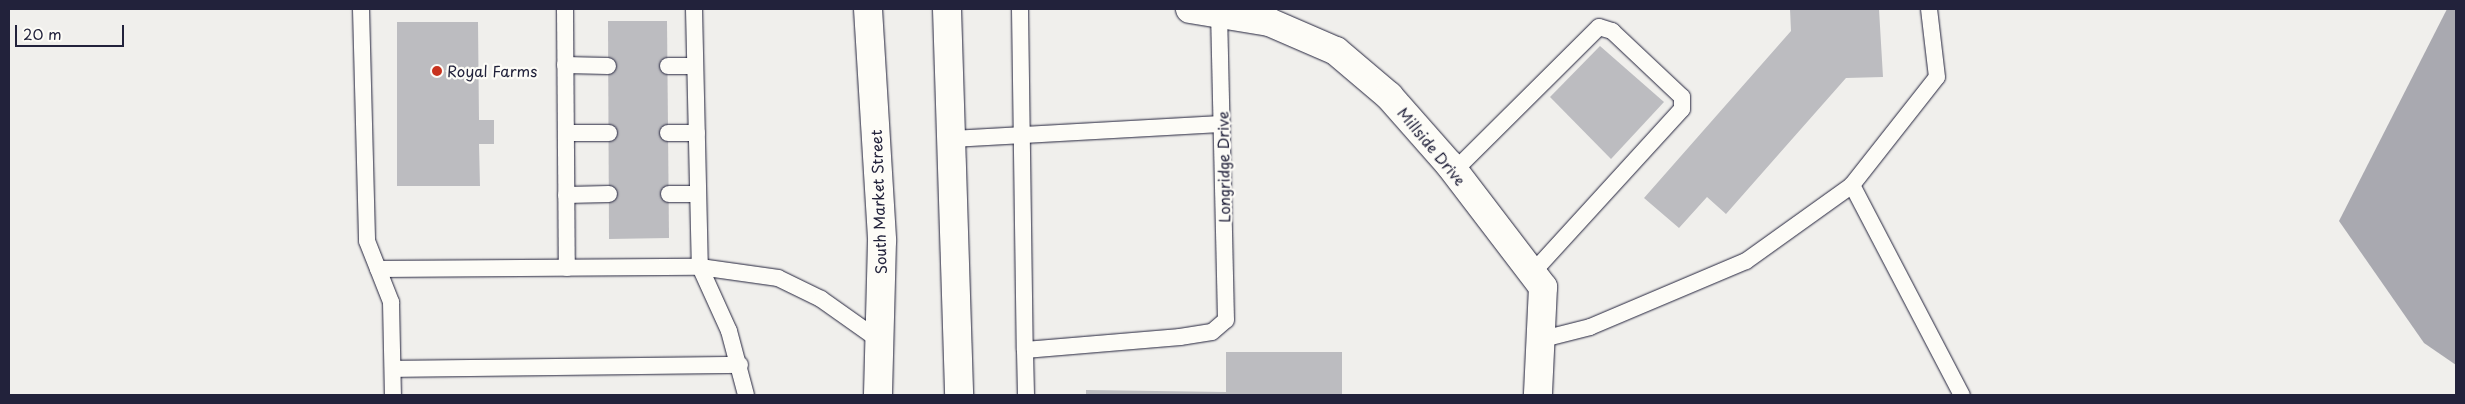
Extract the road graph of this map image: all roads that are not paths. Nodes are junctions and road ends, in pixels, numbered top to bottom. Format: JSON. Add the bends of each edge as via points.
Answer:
{"nodes":[{"id":1,"x":361,"y":9,"type":"edge"},
{"id":2,"x":565,"y":9,"type":"edge"},
{"id":3,"x":694,"y":9,"type":"edge"},
{"id":4,"x":868,"y":9,"type":"edge"},
{"id":5,"x":947,"y":9,"type":"edge"},
{"id":6,"x":1020,"y":9,"type":"edge"},
{"id":7,"x":1190,"y":9,"type":"edge"},
{"id":8,"x":1929,"y":9,"type":"edge"},
{"id":9,"x":1219,"y":14,"type":"junction"},
{"id":10,"x":1271,"y":16,"type":"edge"},
{"id":11,"x":565,"y":65,"type":"junction"},
{"id":12,"x":608,"y":66,"type":"dead end"},
{"id":13,"x":668,"y":66,"type":"dead end"},
{"id":14,"x":695,"y":66,"type":"junction"},
{"id":15,"x":1222,"y":124,"type":"junction"},
{"id":16,"x":566,"y":133,"type":"junction"},
{"id":17,"x":608,"y":133,"type":"dead end"},
{"id":18,"x":668,"y":133,"type":"dead end"},
{"id":19,"x":697,"y":133,"type":"junction"},
{"id":20,"x":1024,"y":135,"type":"junction"},
{"id":21,"x":951,"y":139,"type":"junction"},
{"id":22,"x":1454,"y":171,"type":"junction"},
{"id":23,"x":1852,"y":185,"type":"junction"},
{"id":24,"x":609,"y":194,"type":"dead end"},
{"id":25,"x":669,"y":194,"type":"dead end"},
{"id":26,"x":698,"y":194,"type":"junction"},
{"id":27,"x":566,"y":195,"type":"junction"},
{"id":28,"x":700,"y":267,"type":"junction"},
{"id":29,"x":378,"y":268,"type":"junction"},
{"id":30,"x":567,"y":268,"type":"junction"},
{"id":31,"x":1532,"y":273,"type":"junction"},
{"id":32,"x":879,"y":340,"type":"junction"},
{"id":33,"x":1539,"y":340,"type":"junction"},
{"id":34,"x":1025,"y":350,"type":"junction"},
{"id":35,"x":740,"y":365,"type":"junction"},
{"id":36,"x":393,"y":369,"type":"junction"},
{"id":37,"x":393,"y":395,"type":"edge"},
{"id":38,"x":746,"y":395,"type":"edge"},
{"id":39,"x":878,"y":395,"type":"edge"},
{"id":40,"x":959,"y":395,"type":"edge"},
{"id":41,"x":1026,"y":395,"type":"edge"},
{"id":42,"x":1538,"y":395,"type":"edge"},
{"id":43,"x":1962,"y":395,"type":"edge"}],
"edges":[{"from":1,"to":29,"type":"lane","via":[[367,241]]},
{"from":2,"to":11,"type":"lane"},
{"from":3,"to":14,"type":"lane"},
{"from":4,"to":32,"type":"main road","name":"South Market Street","via":[[882,241]]},
{"from":5,"to":21,"type":"main road"},
{"from":6,"to":20,"type":"lane"},
{"from":7,"to":9,"type":"main road","name":"Millside Drive"},
{"from":8,"to":23,"type":"lane","via":[[1937,77]]},
{"from":9,"to":10,"type":"main road","name":"Millside Drive"},
{"from":9,"to":15,"type":"lane","name":"Longridge Drive"},
{"from":10,"to":22,"type":"main road","name":"Millside Drive","via":[[1336,51],[1389,96]]},
{"from":11,"to":12,"type":"lane"},
{"from":11,"to":16,"type":"lane"},
{"from":13,"to":14,"type":"lane"},
{"from":14,"to":19,"type":"lane"},
{"from":15,"to":20,"type":"lane"},
{"from":15,"to":34,"type":"lane","name":"Longridge Drive","via":[[1226,320],[1212,332],[1180,337]]},
{"from":16,"to":17,"type":"lane"},
{"from":16,"to":27,"type":"lane"},
{"from":18,"to":19,"type":"lane"},
{"from":19,"to":26,"type":"lane"},
{"from":20,"to":21,"type":"lane"},
{"from":20,"to":34,"type":"lane"},
{"from":21,"to":40,"type":"main road"},
{"from":22,"to":31,"type":"main road","name":"Millside Drive"},
{"from":22,"to":31,"type":"lane","via":[[1599,27],[1612,31],[1682,97],[1682,109]]},
{"from":23,"to":33,"type":"lane","via":[[1746,261],[1590,327]]},
{"from":23,"to":43,"type":"lane"},
{"from":24,"to":27,"type":"lane"},
{"from":25,"to":26,"type":"lane"},
{"from":26,"to":28,"type":"lane"},
{"from":27,"to":30,"type":"lane"},
{"from":28,"to":30,"type":"lane"},
{"from":28,"to":32,"type":"lane","via":[[778,278],[821,299]]},
{"from":28,"to":35,"type":"lane"},
{"from":29,"to":30,"type":"lane"},
{"from":29,"to":36,"type":"lane","via":[[391,302]]},
{"from":31,"to":33,"type":"main road","name":"Millside Drive","via":[[1543,287]]},
{"from":32,"to":39,"type":"main road","name":"South Market Street"},
{"from":33,"to":42,"type":"main road","name":"Millside Drive"},
{"from":34,"to":41,"type":"lane"},
{"from":35,"to":36,"type":"lane"},
{"from":35,"to":38,"type":"lane"},
{"from":36,"to":37,"type":"lane"}]}
